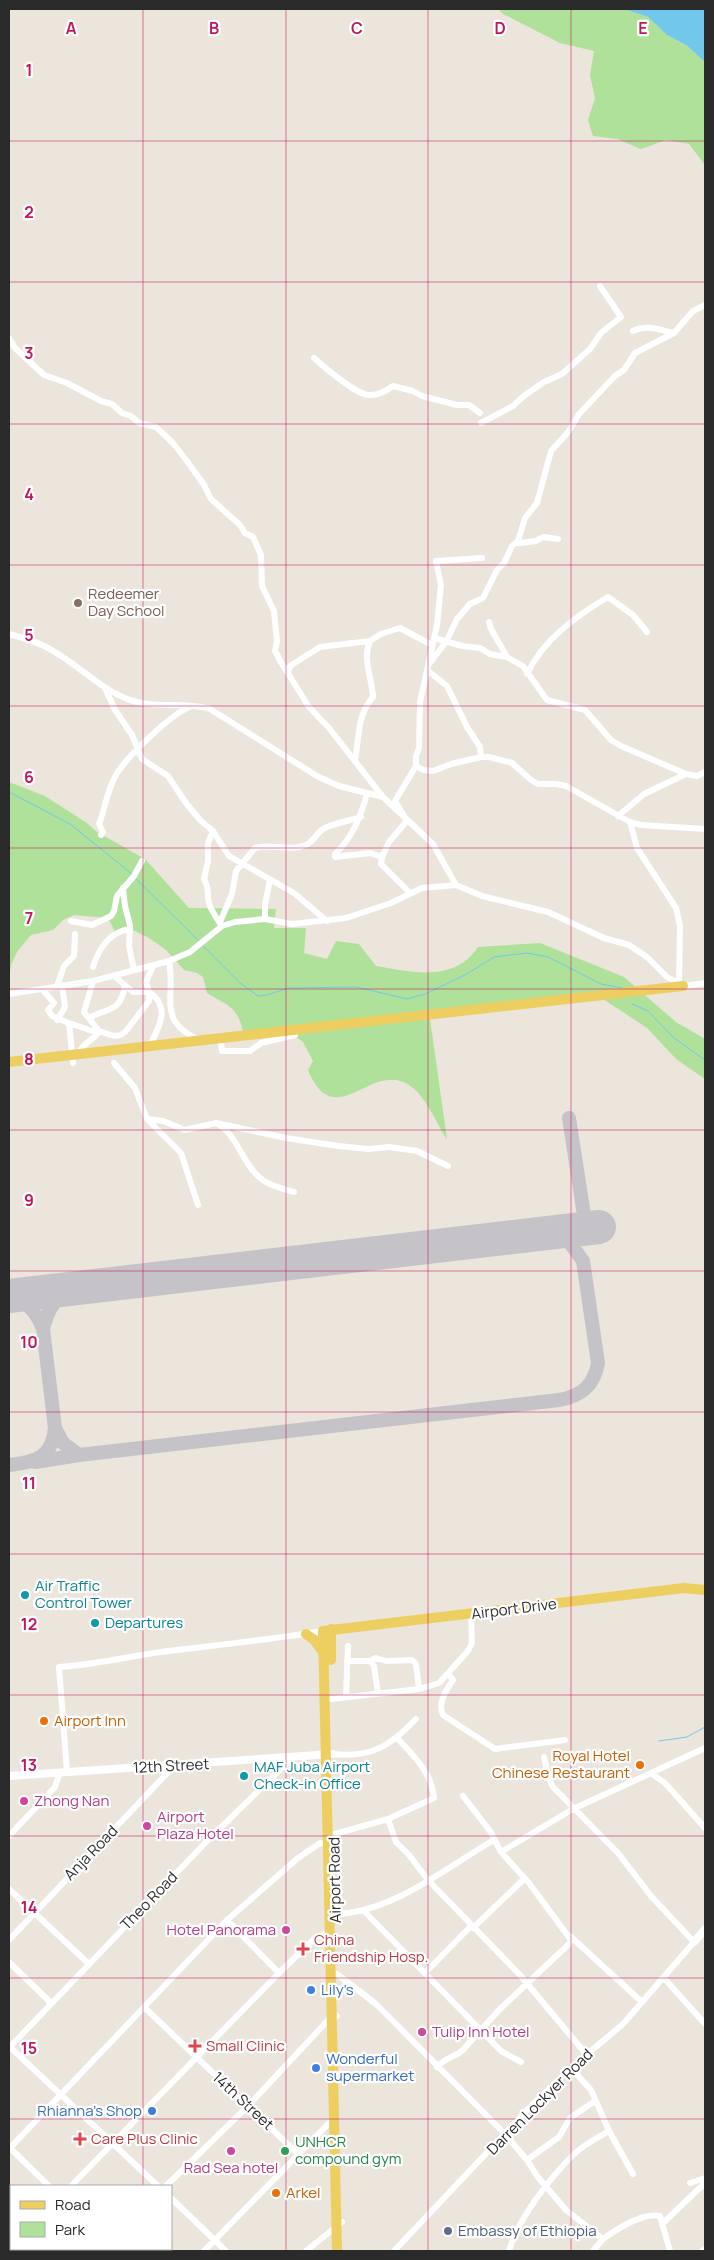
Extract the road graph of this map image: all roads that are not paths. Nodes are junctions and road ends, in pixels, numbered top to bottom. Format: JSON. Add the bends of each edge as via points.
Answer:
{"nodes":[{"id":1,"x":600,"y":286,"type":"dead end"},
{"id":2,"x":705,"y":305,"type":"edge"},
{"id":3,"x":633,"y":331,"type":"dead end"},
{"id":4,"x":674,"y":333,"type":"junction"},
{"id":5,"x":9,"y":338,"type":"edge"},
{"id":6,"x":314,"y":358,"type":"dead end"},
{"id":7,"x":480,"y":414,"type":"dead end"},
{"id":8,"x":481,"y":422,"type":"dead end"},
{"id":9,"x":558,"y":539,"type":"dead end"},
{"id":10,"x":519,"y":543,"type":"dead end"},
{"id":11,"x":482,"y":558,"type":"dead end"},
{"id":12,"x":489,"y":622,"type":"dead end"},
{"id":13,"x":647,"y":632,"type":"dead end"},
{"id":14,"x":9,"y":634,"type":"edge"},
{"id":15,"x":434,"y":638,"type":"junction"},
{"id":16,"x":370,"y":640,"type":"junction"},
{"id":17,"x":446,"y":642,"type":"junction"},
{"id":18,"x":432,"y":645,"type":"junction"},
{"id":19,"x":507,"y":657,"type":"junction"},
{"id":20,"x":428,"y":667,"type":"junction"},
{"id":21,"x":288,"y":672,"type":"junction"},
{"id":22,"x":527,"y":674,"type":"junction"},
{"id":23,"x":105,"y":688,"type":"junction"},
{"id":24,"x":191,"y":706,"type":"junction"},
{"id":25,"x":139,"y":748,"type":"junction"},
{"id":26,"x":480,"y":757,"type":"junction"},
{"id":27,"x":355,"y":761,"type":"junction"},
{"id":28,"x":416,"y":766,"type":"junction"},
{"id":29,"x":705,"y":772,"type":"edge"},
{"id":30,"x":686,"y":774,"type":"junction"},
{"id":31,"x":698,"y":776,"type":"junction"},
{"id":32,"x":705,"y":782,"type":"edge"},
{"id":33,"x":367,"y":793,"type":"junction"},
{"id":34,"x":383,"y":797,"type":"junction"},
{"id":35,"x":618,"y":816,"type":"junction"},
{"id":36,"x":361,"y":817,"type":"junction"},
{"id":37,"x":406,"y":819,"type":"junction"},
{"id":38,"x":630,"y":822,"type":"junction"},
{"id":39,"x":705,"y":829,"type":"edge"},
{"id":40,"x":213,"y":831,"type":"junction"},
{"id":41,"x":101,"y":836,"type":"dead end"},
{"id":42,"x":382,"y":858,"type":"junction"},
{"id":43,"x":142,"y":861,"type":"dead end"},
{"id":44,"x":241,"y":864,"type":"junction"},
{"id":45,"x":270,"y":880,"type":"junction"},
{"id":46,"x":456,"y":885,"type":"junction"},
{"id":47,"x":123,"y":888,"type":"junction"},
{"id":48,"x":410,"y":893,"type":"junction"},
{"id":49,"x":265,"y":919,"type":"junction"},
{"id":50,"x":71,"y":921,"type":"dead end"},
{"id":51,"x":327,"y":921,"type":"junction"},
{"id":52,"x":221,"y":924,"type":"junction"},
{"id":53,"x":130,"y":929,"type":"junction"},
{"id":54,"x":75,"y":934,"type":"dead end"},
{"id":55,"x":169,"y":961,"type":"junction"},
{"id":56,"x":153,"y":966,"type":"junction"},
{"id":57,"x":93,"y":967,"type":"dead end"},
{"id":58,"x":134,"y":970,"type":"junction"},
{"id":59,"x":114,"y":976,"type":"junction"},
{"id":60,"x":93,"y":981,"type":"junction"},
{"id":61,"x":705,"y":983,"type":"edge"},
{"id":62,"x":681,"y":984,"type":"junction"},
{"id":63,"x":60,"y":985,"type":"junction"},
{"id":64,"x":125,"y":986,"type":"junction"},
{"id":65,"x":42,"y":989,"type":"junction"},
{"id":66,"x":149,"y":992,"type":"junction"},
{"id":67,"x":9,"y":994,"type":"edge"},
{"id":68,"x":89,"y":1018,"type":"junction"},
{"id":69,"x":57,"y":1020,"type":"junction"},
{"id":70,"x":69,"y":1023,"type":"junction"},
{"id":71,"x":99,"y":1032,"type":"junction"},
{"id":72,"x":295,"y":1035,"type":"dead end"},
{"id":73,"x":203,"y":1041,"type":"junction"},
{"id":74,"x":221,"y":1043,"type":"dead end"},
{"id":75,"x":149,"y":1047,"type":"junction"},
{"id":76,"x":75,"y":1057,"type":"junction"},
{"id":77,"x":9,"y":1062,"type":"edge"},
{"id":78,"x":114,"y":1063,"type":"dead end"},
{"id":79,"x":147,"y":1119,"type":"junction"},
{"id":80,"x":216,"y":1123,"type":"junction"},
{"id":81,"x":448,"y":1166,"type":"dead end"},
{"id":82,"x":294,"y":1192,"type":"dead end"},
{"id":83,"x":198,"y":1205,"type":"dead end"},
{"id":84,"x":705,"y":1590,"type":"edge"},
{"id":85,"x":472,"y":1614,"type":"junction"},
{"id":86,"x":348,"y":1627,"type":"junction"},
{"id":87,"x":327,"y":1630,"type":"junction"},
{"id":88,"x":306,"y":1634,"type":"junction"},
{"id":89,"x":348,"y":1646,"type":"dead end"},
{"id":90,"x":328,"y":1650,"type":"junction"},
{"id":91,"x":347,"y":1661,"type":"junction"},
{"id":92,"x":370,"y":1661,"type":"junction"},
{"id":93,"x":448,"y":1674,"type":"junction"},
{"id":94,"x":419,"y":1689,"type":"junction"},
{"id":95,"x":378,"y":1693,"type":"junction"},
{"id":96,"x":346,"y":1697,"type":"junction"},
{"id":97,"x":331,"y":1699,"type":"junction"},
{"id":98,"x":416,"y":1719,"type":"dead end"},
{"id":99,"x":398,"y":1738,"type":"junction"},
{"id":100,"x":565,"y":1740,"type":"dead end"},
{"id":101,"x":705,"y":1748,"type":"edge"},
{"id":102,"x":330,"y":1754,"type":"junction"},
{"id":103,"x":544,"y":1756,"type":"dead end"},
{"id":104,"x":292,"y":1758,"type":"junction"},
{"id":105,"x":174,"y":1766,"type":"junction"},
{"id":106,"x":63,"y":1772,"type":"junction"},
{"id":107,"x":652,"y":1774,"type":"junction"},
{"id":108,"x":9,"y":1776,"type":"edge"},
{"id":109,"x":463,"y":1796,"type":"dead end"},
{"id":110,"x":572,"y":1809,"type":"junction"},
{"id":111,"x":388,"y":1819,"type":"junction"},
{"id":112,"x":705,"y":1828,"type":"edge"},
{"id":113,"x":334,"y":1834,"type":"junction"},
{"id":114,"x":9,"y":1836,"type":"edge"},
{"id":115,"x":494,"y":1840,"type":"junction"},
{"id":116,"x":328,"y":1844,"type":"junction"},
{"id":117,"x":501,"y":1852,"type":"junction"},
{"id":118,"x":524,"y":1879,"type":"junction"},
{"id":119,"x":428,"y":1880,"type":"junction"},
{"id":120,"x":9,"y":1889,"type":"edge"},
{"id":121,"x":363,"y":1910,"type":"junction"},
{"id":122,"x":34,"y":1914,"type":"junction"},
{"id":123,"x":335,"y":1914,"type":"junction"},
{"id":124,"x":227,"y":1920,"type":"junction"},
{"id":125,"x":472,"y":1927,"type":"junction"},
{"id":126,"x":705,"y":1929,"type":"edge"},
{"id":127,"x":329,"y":1932,"type":"junction"},
{"id":128,"x":570,"y":1936,"type":"junction"},
{"id":129,"x":9,"y":1940,"type":"edge"},
{"id":130,"x":694,"y":1942,"type":"junction"},
{"id":131,"x":9,"y":1962,"type":"edge"},
{"id":132,"x":89,"y":1964,"type":"junction"},
{"id":133,"x":279,"y":1973,"type":"junction"},
{"id":134,"x":425,"y":1973,"type":"junction"},
{"id":135,"x":337,"y":1974,"type":"junction"},
{"id":136,"x":664,"y":1978,"type":"junction"},
{"id":137,"x":527,"y":1983,"type":"junction"},
{"id":138,"x":642,"y":2002,"type":"dead end"},
{"id":139,"x":51,"y":2003,"type":"junction"},
{"id":140,"x":144,"y":2008,"type":"junction"},
{"id":141,"x":334,"y":2017,"type":"junction"},
{"id":142,"x":705,"y":2024,"type":"edge"},
{"id":143,"x":481,"y":2030,"type":"junction"},
{"id":144,"x":10,"y":2048,"type":"edge"},
{"id":145,"x":586,"y":2054,"type":"junction"},
{"id":146,"x":195,"y":2057,"type":"junction"},
{"id":147,"x":521,"y":2062,"type":"dead end"},
{"id":148,"x":437,"y":2066,"type":"junction"},
{"id":149,"x":571,"y":2068,"type":"junction"},
{"id":150,"x":61,"y":2094,"type":"junction"},
{"id":151,"x":594,"y":2101,"type":"junction"},
{"id":152,"x":249,"y":2105,"type":"junction"},
{"id":153,"x":334,"y":2118,"type":"junction"},
{"id":154,"x":609,"y":2131,"type":"junction"},
{"id":155,"x":505,"y":2134,"type":"junction"},
{"id":156,"x":112,"y":2142,"type":"junction"},
{"id":157,"x":9,"y":2148,"type":"edge"},
{"id":158,"x":298,"y":2154,"type":"junction"},
{"id":159,"x":527,"y":2160,"type":"junction"},
{"id":160,"x":633,"y":2174,"type":"dead end"},
{"id":161,"x":705,"y":2178,"type":"edge"},
{"id":162,"x":690,"y":2183,"type":"dead end"},
{"id":163,"x":705,"y":2183,"type":"edge"},
{"id":164,"x":48,"y":2185,"type":"edge"},
{"id":165,"x":73,"y":2185,"type":"edge"},
{"id":166,"x":157,"y":2185,"type":"edge"},
{"id":167,"x":167,"y":2185,"type":"edge"},
{"id":168,"x":546,"y":2187,"type":"junction"},
{"id":169,"x":172,"y":2199,"type":"edge"},
{"id":170,"x":340,"y":2224,"type":"junction"},
{"id":171,"x":662,"y":2224,"type":"junction"},
{"id":172,"x":603,"y":2239,"type":"junction"},
{"id":173,"x":215,"y":2240,"type":"junction"},
{"id":174,"x":705,"y":2249,"type":"edge"},
{"id":175,"x":204,"y":2251,"type":"edge"},
{"id":176,"x":226,"y":2251,"type":"edge"},
{"id":177,"x":306,"y":2251,"type":"edge"},
{"id":178,"x":337,"y":2251,"type":"edge"},
{"id":179,"x":342,"y":2251,"type":"edge"},
{"id":180,"x":394,"y":2251,"type":"edge"},
{"id":181,"x":509,"y":2251,"type":"edge"},
{"id":182,"x":594,"y":2251,"type":"edge"},
{"id":183,"x":670,"y":2251,"type":"edge"},
{"id":184,"x":702,"y":2251,"type":"edge"}],
"edges":[{"from":1,"to":8,"type":"street","via":[[621,317],[562,374],[544,382],[513,406]]},
{"from":2,"to":4,"type":"street","via":[[693,311]]},
{"from":3,"to":4,"type":"street","via":[[650,327]]},
{"from":4,"to":17,"type":"street","via":[[635,353],[624,370],[614,376],[579,414],[551,451],[537,503],[525,518],[518,541],[497,570],[483,598],[470,604],[457,619]]},
{"from":5,"to":21,"type":"street","via":[[15,348],[44,375],[112,404],[139,423],[156,427],[187,461],[211,498],[253,538],[261,555],[262,586],[274,611],[275,651]]},
{"from":6,"to":7,"type":"street","via":[[363,395],[384,393],[393,386],[457,405],[469,405]]},
{"from":9,"to":10,"type":"street","via":[[543,537]]},
{"from":11,"to":15,"type":"street","via":[[436,561],[441,585]]},
{"from":12,"to":19,"type":"street"},
{"from":13,"to":22,"type":"street","via":[[633,616],[608,598],[548,642]]},
{"from":14,"to":23,"type":"street","via":[[43,645]]},
{"from":15,"to":17,"type":"street"},
{"from":15,"to":18,"type":"street"},
{"from":16,"to":18,"type":"street","via":[[400,628]]},
{"from":16,"to":21,"type":"street","via":[[320,647],[290,666]]},
{"from":16,"to":27,"type":"street","via":[[366,649],[369,658],[367,674],[373,697],[358,728],[360,735]]},
{"from":17,"to":19,"type":"street"},
{"from":17,"to":20,"type":"street"},
{"from":18,"to":20,"type":"street"},
{"from":19,"to":22,"type":"street","via":[[523,666]]},
{"from":20,"to":26,"type":"street","via":[[447,686],[480,747]]},
{"from":20,"to":28,"type":"street","via":[[420,702]]},
{"from":21,"to":27,"type":"street","via":[[309,707]]},
{"from":22,"to":30,"type":"street","via":[[547,700],[584,710],[611,740]]},
{"from":23,"to":24,"type":"street","via":[[131,700]]},
{"from":23,"to":25,"type":"street"},
{"from":24,"to":25,"type":"street"},
{"from":24,"to":33,"type":"street","via":[[226,718],[318,776],[339,786]]},
{"from":25,"to":40,"type":"street","via":[[142,759],[168,776],[186,803]]},
{"from":25,"to":41,"type":"street","via":[[124,762],[114,778],[99,824],[103,832]]},
{"from":26,"to":28,"type":"street","via":[[433,771]]},
{"from":26,"to":35,"type":"street","via":[[512,763],[538,784],[566,786]]},
{"from":27,"to":34,"type":"street"},
{"from":28,"to":37,"type":"street","via":[[395,800]]},
{"from":29,"to":31,"type":"street"},
{"from":30,"to":31,"type":"street"},
{"from":30,"to":35,"type":"street","via":[[644,794]]},
{"from":31,"to":32,"type":"street"},
{"from":33,"to":34,"type":"street"},
{"from":33,"to":36,"type":"street"},
{"from":34,"to":37,"type":"street"},
{"from":35,"to":38,"type":"street"},
{"from":36,"to":42,"type":"street","via":[[335,855],[370,853]]},
{"from":36,"to":44,"type":"street","via":[[321,830],[308,845],[254,848]]},
{"from":37,"to":42,"type":"street"},
{"from":37,"to":46,"type":"street","via":[[433,844]]},
{"from":38,"to":39,"type":"street"},
{"from":38,"to":62,"type":"street","via":[[637,848],[676,908],[680,926]]},
{"from":40,"to":44,"type":"street","via":[[230,856]]},
{"from":40,"to":52,"type":"street","via":[[208,843],[204,879],[211,910]]},
{"from":42,"to":48,"type":"street","via":[[382,864]]},
{"from":43,"to":47,"type":"street"},
{"from":44,"to":45,"type":"street"},
{"from":44,"to":52,"type":"street","via":[[236,871]]},
{"from":45,"to":49,"type":"street"},
{"from":45,"to":51,"type":"street","via":[[294,893]]},
{"from":46,"to":48,"type":"street","via":[[422,888]]},
{"from":46,"to":62,"type":"street","via":[[482,896],[548,912],[604,938],[630,945],[662,973]]},
{"from":47,"to":50,"type":"street","via":[[111,916],[92,925]]},
{"from":47,"to":53,"type":"street"},
{"from":48,"to":51,"type":"street","via":[[375,909]]},
{"from":49,"to":51,"type":"street","via":[[292,924]]},
{"from":49,"to":52,"type":"street"},
{"from":52,"to":55,"type":"street","via":[[190,952]]},
{"from":53,"to":57,"type":"street","via":[[117,932],[106,941]]},
{"from":53,"to":58,"type":"street","via":[[129,946]]},
{"from":54,"to":63,"type":"street","via":[[74,956],[64,966]]},
{"from":55,"to":56,"type":"street"},
{"from":55,"to":73,"type":"street","via":[[172,1014],[176,1024]]},
{"from":56,"to":58,"type":"street"},
{"from":56,"to":66,"type":"street","via":[[146,982]]},
{"from":58,"to":59,"type":"street"},
{"from":59,"to":60,"type":"street"},
{"from":59,"to":64,"type":"street"},
{"from":60,"to":63,"type":"street"},
{"from":60,"to":68,"type":"street","via":[[84,1009]]},
{"from":61,"to":62,"type":"street"},
{"from":62,"to":73,"type":"main road"},
{"from":63,"to":65,"type":"street"},
{"from":63,"to":69,"type":"street","via":[[65,1007]]},
{"from":64,"to":66,"type":"street","via":[[133,992]]},
{"from":64,"to":68,"type":"street","via":[[122,998],[113,1010]]},
{"from":65,"to":67,"type":"street"},
{"from":65,"to":69,"type":"street","via":[[54,1000],[48,1010]]},
{"from":66,"to":71,"type":"street","via":[[144,1008],[122,1035],[115,1037]]},
{"from":66,"to":75,"type":"street","via":[[158,1002],[163,1018]]},
{"from":68,"to":71,"type":"street"},
{"from":69,"to":70,"type":"street"},
{"from":70,"to":71,"type":"street"},
{"from":70,"to":76,"type":"street"},
{"from":71,"to":76,"type":"street","via":[[83,1044]]},
{"from":72,"to":74,"type":"street","via":[[236,1053],[222,1051]]},
{"from":73,"to":75,"type":"main road"},
{"from":75,"to":76,"type":"main road"},
{"from":76,"to":77,"type":"main road"},
{"from":78,"to":79,"type":"street","via":[[135,1088]]},
{"from":79,"to":80,"type":"street","via":[[185,1130]]},
{"from":79,"to":83,"type":"street","via":[[181,1153]]},
{"from":80,"to":81,"type":"street","via":[[338,1146],[417,1151]]},
{"from":80,"to":82,"type":"street","via":[[230,1134],[260,1178],[275,1187]]},
{"from":84,"to":85,"type":"main road","name":"Airport Drive","via":[[684,1588]]},
{"from":85,"to":86,"type":"main road","name":"Airport Drive"},
{"from":85,"to":93,"type":"street","via":[[472,1642]]},
{"from":86,"to":87,"type":"main road","name":"Airport Drive"},
{"from":86,"to":90,"type":"main road"},
{"from":87,"to":88,"type":"street"},
{"from":87,"to":90,"type":"main road","name":"Airport Road"},
{"from":88,"to":90,"type":"main road"},
{"from":88,"to":106,"type":"street","via":[[59,1667]]},
{"from":89,"to":91,"type":"street"},
{"from":90,"to":97,"type":"main road","name":"Airport Road"},
{"from":90,"to":102,"type":"main road","name":"Airport Road"},
{"from":91,"to":92,"type":"street"},
{"from":91,"to":96,"type":"street"},
{"from":92,"to":94,"type":"street","via":[[376,1658],[414,1661]]},
{"from":92,"to":95,"type":"street","via":[[374,1666]]},
{"from":93,"to":94,"type":"street","via":[[439,1683]]},
{"from":93,"to":100,"type":"street","via":[[453,1680],[442,1699],[443,1715],[495,1749]]},
{"from":94,"to":95,"type":"street"},
{"from":95,"to":96,"type":"street"},
{"from":96,"to":97,"type":"street"},
{"from":97,"to":102,"type":"main road","name":"Airport Road"},
{"from":98,"to":99,"type":"street"},
{"from":99,"to":102,"type":"street","via":[[367,1752]]},
{"from":99,"to":111,"type":"street","via":[[428,1775],[435,1797]]},
{"from":101,"to":107,"type":"street"},
{"from":102,"to":104,"type":"street","name":"12th Street"},
{"from":102,"to":113,"type":"main road","name":"Airport Road"},
{"from":102,"to":116,"type":"main road","name":"Airport Road"},
{"from":103,"to":110,"type":"street","via":[[550,1782]]},
{"from":104,"to":105,"type":"street","name":"12th Street"},
{"from":104,"to":132,"type":"street","name":"Theo Road"},
{"from":105,"to":106,"type":"street","name":"12th Street"},
{"from":105,"to":122,"type":"street","name":"Anja Road"},
{"from":106,"to":108,"type":"street","name":"12th Street"},
{"from":106,"to":114,"type":"street","via":[[55,1787]]},
{"from":107,"to":110,"type":"street"},
{"from":107,"to":112,"type":"street","via":[[665,1783]]},
{"from":109,"to":115,"type":"street"},
{"from":110,"to":117,"type":"street"},
{"from":110,"to":130,"type":"street","via":[[618,1853],[651,1896]]},
{"from":111,"to":113,"type":"street"},
{"from":111,"to":119,"type":"street","via":[[396,1842]]},
{"from":113,"to":123,"type":"main road","name":"Airport Road"},
{"from":115,"to":117,"type":"street"},
{"from":115,"to":119,"type":"street"},
{"from":116,"to":124,"type":"street","via":[[320,1842],[298,1858]]},
{"from":116,"to":127,"type":"main road","name":"Airport Road"},
{"from":117,"to":118,"type":"street"},
{"from":118,"to":125,"type":"street"},
{"from":118,"to":128,"type":"street"},
{"from":119,"to":121,"type":"street","via":[[392,1901]]},
{"from":119,"to":125,"type":"street"},
{"from":120,"to":122,"type":"street"},
{"from":121,"to":123,"type":"street"},
{"from":121,"to":134,"type":"street"},
{"from":122,"to":129,"type":"street","name":"Anja Road"},
{"from":122,"to":132,"type":"street"},
{"from":123,"to":135,"type":"main road","name":"Airport Road"},
{"from":124,"to":133,"type":"street"},
{"from":124,"to":140,"type":"street"},
{"from":125,"to":134,"type":"street"},
{"from":125,"to":137,"type":"street"},
{"from":126,"to":130,"type":"street","name":"Darren Lockyer Road"},
{"from":127,"to":133,"type":"street","via":[[314,1939]]},
{"from":127,"to":141,"type":"main road","name":"Airport Road"},
{"from":128,"to":137,"type":"street","via":[[571,1943]]},
{"from":128,"to":138,"type":"street"},
{"from":130,"to":136,"type":"street","name":"Darren Lockyer Road"},
{"from":131,"to":139,"type":"street"},
{"from":132,"to":139,"type":"street","name":"Theo Road"},
{"from":133,"to":146,"type":"street"},
{"from":134,"to":143,"type":"street"},
{"from":135,"to":141,"type":"main road","name":"Airport Road"},
{"from":135,"to":148,"type":"street","via":[[376,2004]]},
{"from":136,"to":142,"type":"street"},
{"from":136,"to":145,"type":"street","name":"Darren Lockyer Road","via":[[623,2024]]},
{"from":137,"to":143,"type":"street"},
{"from":137,"to":145,"type":"street"},
{"from":139,"to":144,"type":"street","name":"Theo Road"},
{"from":140,"to":146,"type":"street","name":"14th Street"},
{"from":140,"to":150,"type":"street"},
{"from":141,"to":152,"type":"street"},
{"from":141,"to":153,"type":"main road","name":"Airport Road"},
{"from":141,"to":170,"type":"main road","name":"Airport Road"},
{"from":143,"to":147,"type":"street","via":[[501,2052]]},
{"from":143,"to":148,"type":"street","via":[[456,2055]]},
{"from":144,"to":150,"type":"street"},
{"from":145,"to":149,"type":"street","name":"Darren Lockyer Road"},
{"from":146,"to":152,"type":"street","name":"14th Street"},
{"from":146,"to":156,"type":"street"},
{"from":148,"to":155,"type":"street"},
{"from":149,"to":151,"type":"street","via":[[591,2090]]},
{"from":149,"to":155,"type":"street","name":"Darren Lockyer Road"},
{"from":150,"to":156,"type":"street"},
{"from":150,"to":157,"type":"street"},
{"from":151,"to":154,"type":"street"},
{"from":151,"to":159,"type":"street","via":[[570,2118],[559,2137]]},
{"from":152,"to":158,"type":"street","name":"14th Street"},
{"from":152,"to":167,"type":"street"},
{"from":153,"to":158,"type":"street"},
{"from":153,"to":170,"type":"main road","name":"Airport Road"},
{"from":154,"to":160,"type":"street"},
{"from":154,"to":168,"type":"street","via":[[573,2155]]},
{"from":155,"to":159,"type":"street"},
{"from":155,"to":180,"type":"street","name":"Darren Lockyer Road"},
{"from":156,"to":165,"type":"street"},
{"from":156,"to":166,"type":"street"},
{"from":157,"to":164,"type":"street"},
{"from":158,"to":173,"type":"street"},
{"from":159,"to":168,"type":"street"},
{"from":161,"to":162,"type":"street"},
{"from":163,"to":171,"type":"street"},
{"from":168,"to":172,"type":"street","via":[[566,2210]]},
{"from":168,"to":181,"type":"street","via":[[516,2231]]},
{"from":169,"to":173,"type":"street"},
{"from":170,"to":177,"type":"street"},
{"from":170,"to":178,"type":"main road","name":"Airport Road"},
{"from":170,"to":179,"type":"main road","name":"Airport Road"},
{"from":171,"to":172,"type":"street","via":[[660,2216],[648,2215],[623,2225]]},
{"from":171,"to":183,"type":"street"},
{"from":172,"to":182,"type":"street"},
{"from":173,"to":175,"type":"street"},
{"from":173,"to":176,"type":"street"},
{"from":174,"to":184,"type":"street"}]}
